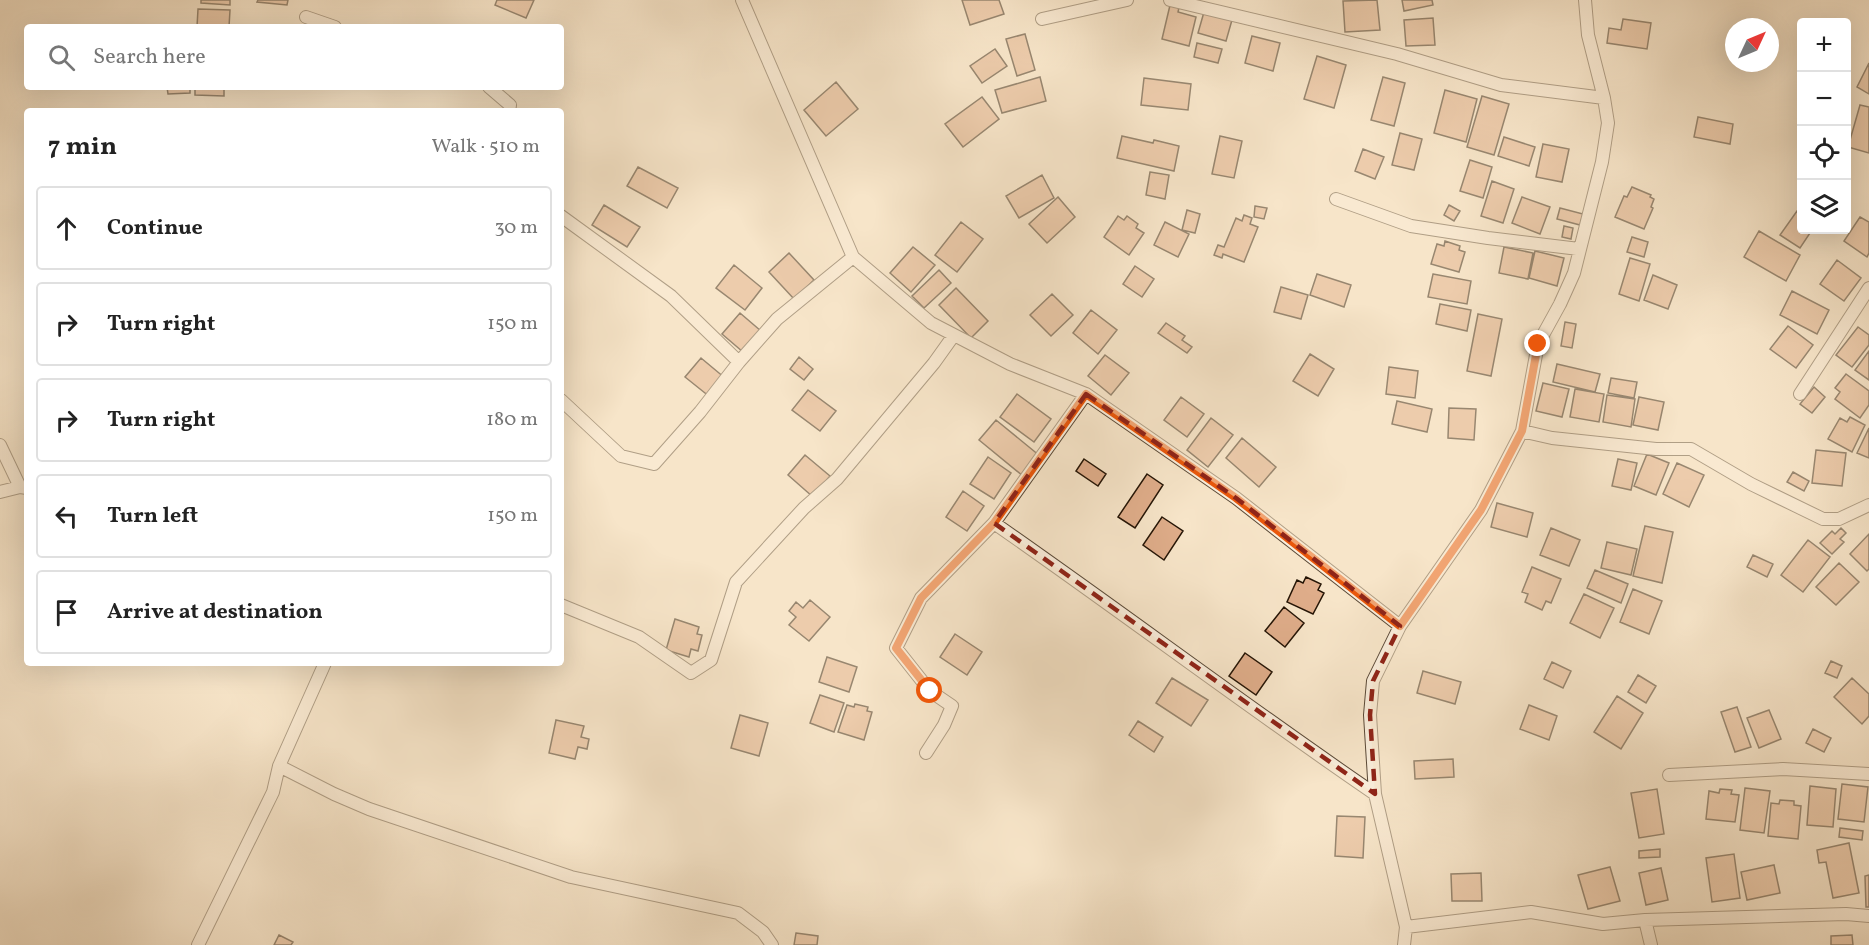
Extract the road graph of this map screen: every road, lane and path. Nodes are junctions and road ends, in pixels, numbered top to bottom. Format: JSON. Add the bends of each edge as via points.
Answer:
{"nodes":[{"id":1,"x":742,"y":0,"type":"edge"},
{"id":2,"x":1127,"y":0,"type":"edge"},
{"id":3,"x":1585,"y":0,"type":"edge"},
{"id":4,"x":1177,"y":1,"type":"edge"},
{"id":5,"x":306,"y":17,"type":"dead end"},
{"id":6,"x":1042,"y":19,"type":"dead end"},
{"id":7,"x":326,"y":24,"type":"edge"},
{"id":8,"x":492,"y":90,"type":"edge"},
{"id":9,"x":1604,"y":98,"type":"junction"},
{"id":10,"x":510,"y":108,"type":"edge"},
{"id":11,"x":1336,"y":199,"type":"dead end"},
{"id":12,"x":564,"y":218,"type":"edge"},
{"id":13,"x":1579,"y":249,"type":"junction"},
{"id":14,"x":853,"y":257,"type":"junction"},
{"id":15,"x":1869,"y":288,"type":"edge"},
{"id":16,"x":954,"y":334,"type":"junction"},
{"id":17,"x":739,"y":362,"type":"junction"},
{"id":18,"x":1086,"y":394,"type":"junction"},
{"id":19,"x":1800,"y":394,"type":"dead end"},
{"id":20,"x":564,"y":403,"type":"edge"},
{"id":21,"x":1522,"y":431,"type":"junction"},
{"id":22,"x":0,"y":445,"type":"edge"},
{"id":23,"x":24,"y":487,"type":"edge"},
{"id":24,"x":0,"y":492,"type":"edge"},
{"id":25,"x":1869,"y":505,"type":"edge"},
{"id":26,"x":994,"y":523,"type":"junction"},
{"id":27,"x":564,"y":606,"type":"edge"},
{"id":28,"x":1400,"y":626,"type":"junction"},
{"id":29,"x":324,"y":666,"type":"edge"},
{"id":30,"x":926,"y":753,"type":"dead end"},
{"id":31,"x":279,"y":766,"type":"junction"},
{"id":32,"x":1869,"y":774,"type":"edge"},
{"id":33,"x":1669,"y":776,"type":"dead end"},
{"id":34,"x":1375,"y":794,"type":"junction"},
{"id":35,"x":1869,"y":916,"type":"edge"},
{"id":36,"x":1645,"y":920,"type":"junction"},
{"id":37,"x":1406,"y":927,"type":"junction"},
{"id":38,"x":198,"y":945,"type":"edge"},
{"id":39,"x":772,"y":945,"type":"edge"},
{"id":40,"x":1404,"y":945,"type":"edge"},
{"id":41,"x":1652,"y":945,"type":"edge"}],
"edges":[{"from":1,"to":14,"type":"street"},
{"from":2,"to":6,"type":"street"},
{"from":3,"to":9,"type":"street","via":[[1588,35]]},
{"from":4,"to":9,"type":"street","via":[[1397,54],[1501,85]]},
{"from":5,"to":7,"type":"street"},
{"from":8,"to":10,"type":"street"},
{"from":9,"to":13,"type":"street","via":[[1608,123],[1602,162]]},
{"from":11,"to":13,"type":"street","via":[[1411,226]]},
{"from":12,"to":17,"type":"street","via":[[671,296]]},
{"from":13,"to":21,"type":"street","via":[[1574,273],[1538,344]]},
{"from":14,"to":16,"type":"street","via":[[931,323]]},
{"from":14,"to":17,"type":"street","via":[[777,319]]},
{"from":15,"to":19,"type":"street"},
{"from":16,"to":18,"type":"street","via":[[1010,364]]},
{"from":16,"to":27,"type":"street","via":[[837,479],[804,508],[736,582],[711,660],[691,673],[639,638]]},
{"from":17,"to":20,"type":"street","via":[[654,464],[621,456]]},
{"from":18,"to":26,"type":"street"},
{"from":18,"to":28,"type":"street","via":[[1236,498]]},
{"from":21,"to":25,"type":"street","via":[[1656,449],[1691,448],[1751,484],[1823,519],[1839,519]]},
{"from":21,"to":28,"type":"street","via":[[1481,510]]},
{"from":22,"to":23,"type":"street"},
{"from":23,"to":24,"type":"street"},
{"from":26,"to":30,"type":"street","via":[[921,598],[896,648],[930,691],[952,706]]},
{"from":26,"to":34,"type":"street"},
{"from":28,"to":34,"type":"street","via":[[1373,681],[1370,715]]},
{"from":29,"to":31,"type":"street"},
{"from":31,"to":38,"type":"street","via":[[273,792]]},
{"from":31,"to":39,"type":"street","via":[[369,809],[571,877],[738,914],[763,932]]},
{"from":32,"to":33,"type":"street","via":[[1783,769]]},
{"from":34,"to":37,"type":"street"},
{"from":35,"to":36,"type":"street"},
{"from":36,"to":37,"type":"street","via":[[1603,924],[1531,912]]},
{"from":36,"to":41,"type":"street"},
{"from":37,"to":40,"type":"street"}]}
